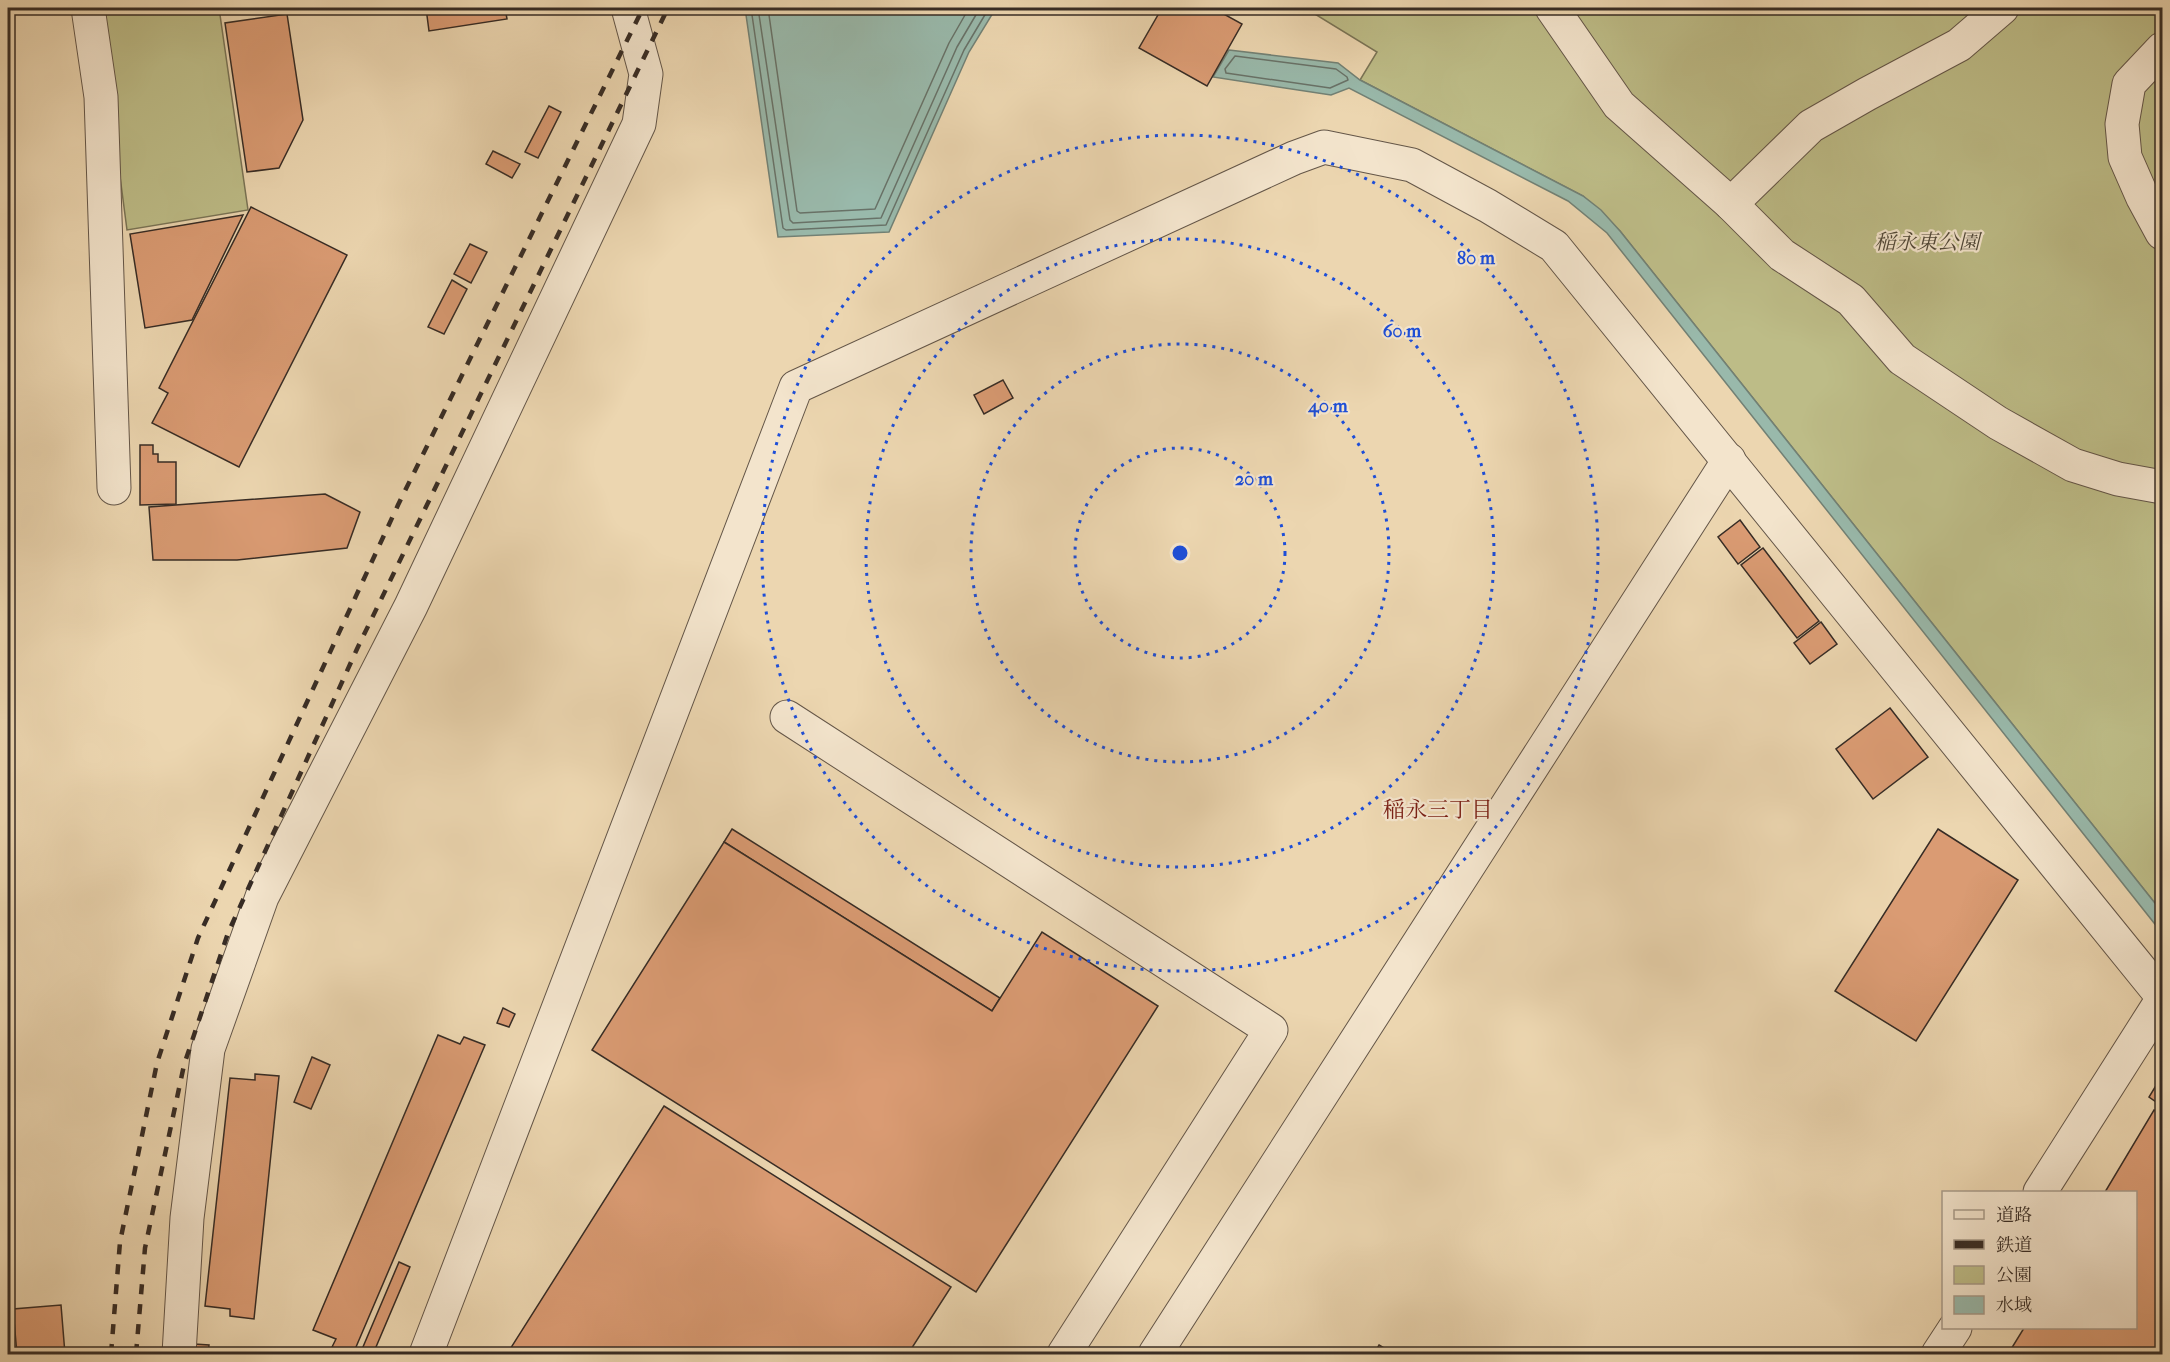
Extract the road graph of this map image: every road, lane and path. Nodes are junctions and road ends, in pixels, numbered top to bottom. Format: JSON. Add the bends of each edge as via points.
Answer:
{"nodes":[{"id":1,"x":88,"y":8,"type":"edge"},
{"id":2,"x":628,"y":8,"type":"edge"},
{"id":3,"x":1552,"y":8,"type":"edge"},
{"id":4,"x":2002,"y":8,"type":"edge"},
{"id":5,"x":2163,"y":49,"type":"edge"},
{"id":6,"x":1731,"y":204,"type":"junction"},
{"id":7,"x":2163,"y":233,"type":"edge"},
{"id":8,"x":1729,"y":460,"type":"junction"},
{"id":9,"x":2163,"y":487,"type":"edge"},
{"id":10,"x":114,"y":488,"type":"dead end"},
{"id":11,"x":787,"y":717,"type":"dead end"},
{"id":12,"x":2163,"y":998,"type":"edge"},
{"id":13,"x":2041,"y":1191,"type":"edge"},
{"id":14,"x":1954,"y":1329,"type":"edge"},
{"id":15,"x":179,"y":1354,"type":"edge"},
{"id":16,"x":426,"y":1354,"type":"edge"},
{"id":17,"x":1064,"y":1354,"type":"edge"},
{"id":18,"x":1155,"y":1354,"type":"edge"},
{"id":19,"x":1938,"y":1354,"type":"edge"}],
"edges":[{"from":1,"to":10,"type":"street","via":[[100,97]]},
{"from":2,"to":15,"type":"street","via":[[646,74],[639,124],[411,606],[262,897],[208,1049],[187,1218]]},
{"from":3,"to":6,"type":"street","via":[[1619,105]]},
{"from":4,"to":6,"type":"street","via":[[1959,45],[1811,126]]},
{"from":5,"to":7,"type":"street","via":[[2129,84],[2122,124],[2125,157]]},
{"from":6,"to":9,"type":"street","via":[[1782,255],[1851,300],[1902,359],[1998,423],[2073,465]]},
{"from":8,"to":12,"type":"street"},
{"from":8,"to":16,"type":"street","via":[[1554,246],[1413,165],[1324,147],[796,387]]},
{"from":8,"to":18,"type":"street"},
{"from":11,"to":17,"type":"street","via":[[1271,1030]]},
{"from":12,"to":13,"type":"street"},
{"from":14,"to":19,"type":"street"}]}
